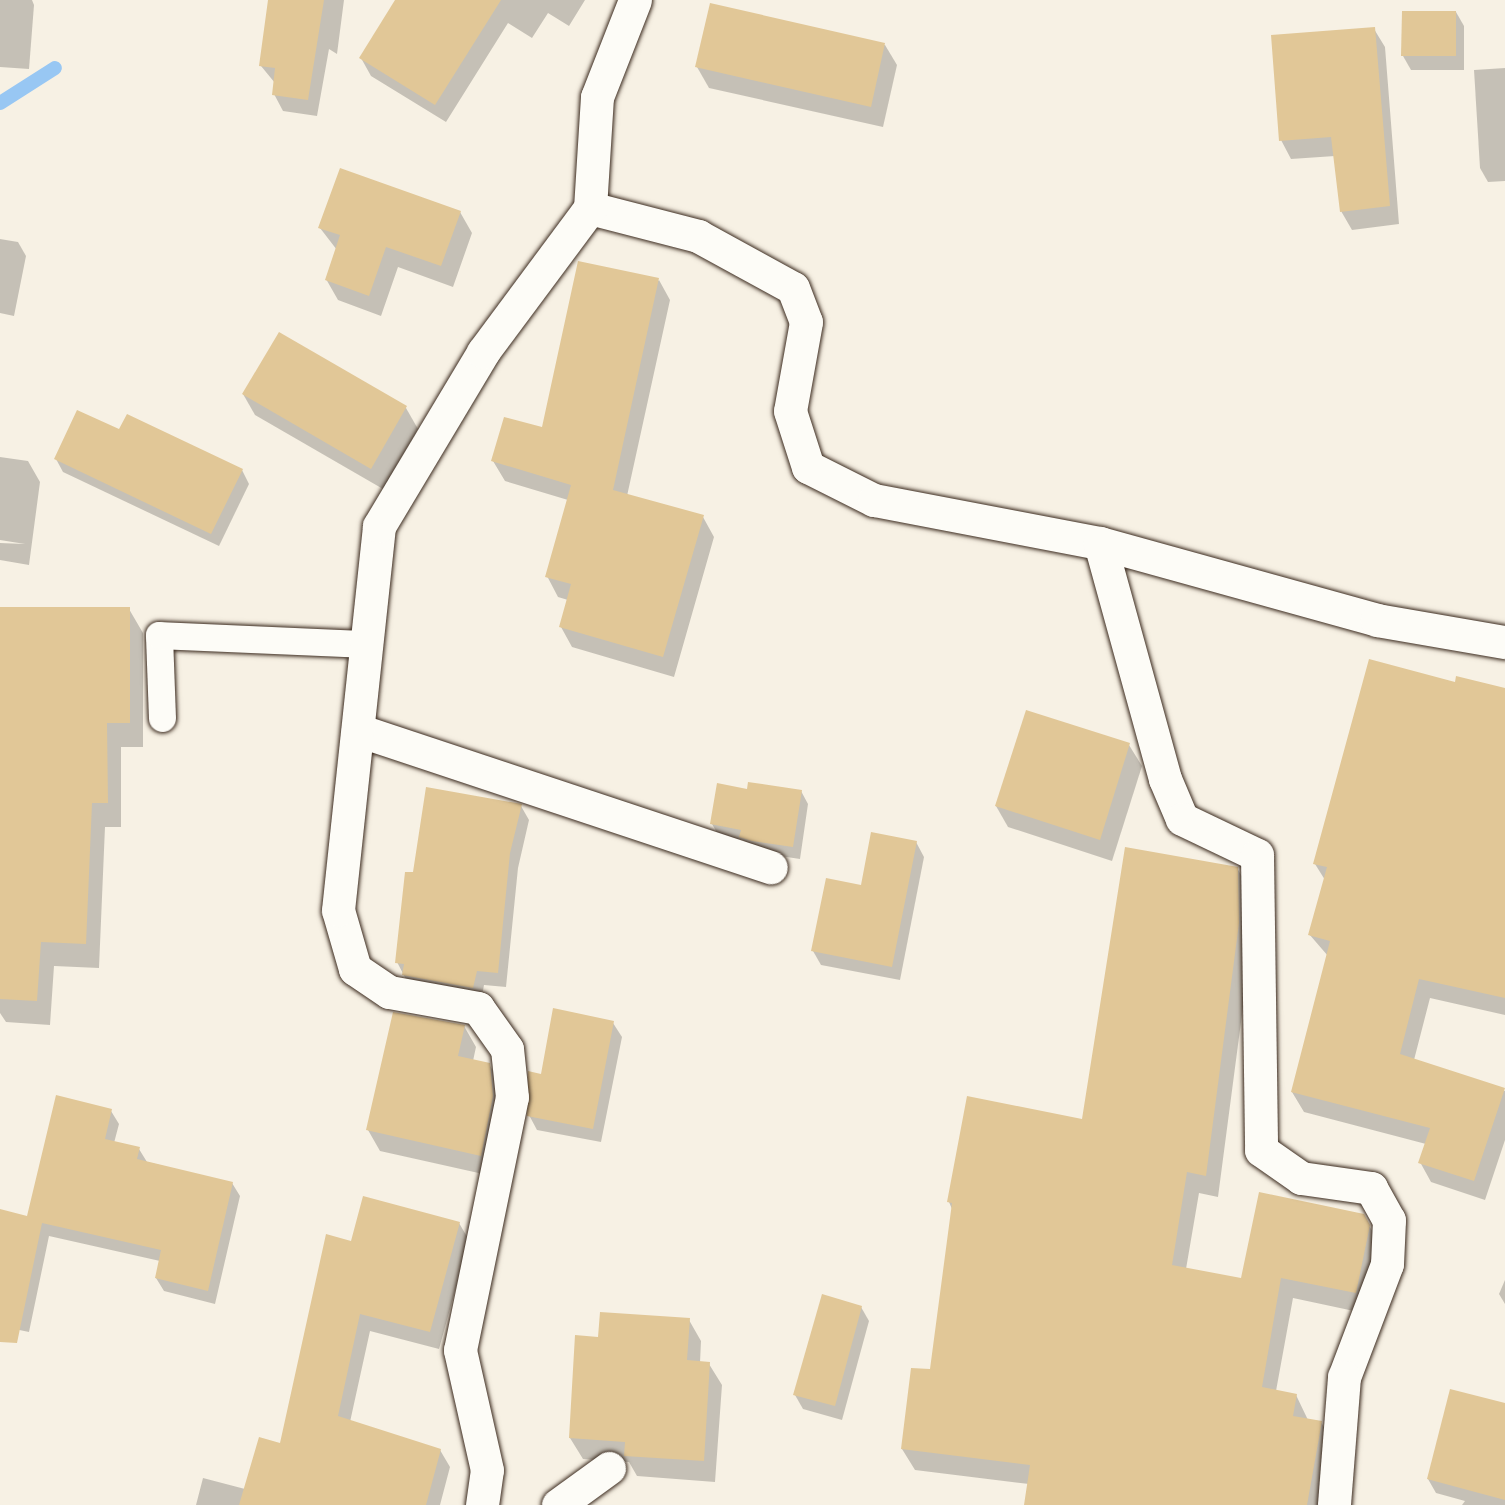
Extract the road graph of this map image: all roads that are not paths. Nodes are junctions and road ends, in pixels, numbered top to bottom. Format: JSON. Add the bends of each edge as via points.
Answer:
{"nodes":[{"id":1,"x":635,"y":0,"type":"edge"},
{"id":2,"x":590,"y":208,"type":"junction"},
{"id":3,"x":1100,"y":543,"type":"junction"},
{"id":4,"x":1505,"y":642,"type":"edge"},
{"id":5,"x":366,"y":644,"type":"junction"},
{"id":6,"x":162,"y":718,"type":"dead end"},
{"id":7,"x":358,"y":730,"type":"junction"},
{"id":8,"x":771,"y":867,"type":"dead end"},
{"id":9,"x":609,"y":1468,"type":"dead end"},
{"id":10,"x":482,"y":1505,"type":"edge"},
{"id":11,"x":558,"y":1505,"type":"edge"},
{"id":12,"x":1334,"y":1505,"type":"edge"}],
"edges":[{"from":1,"to":2,"type":"street","via":[[597,97]]},
{"from":2,"to":3,"type":"street","via":[[698,236],[793,288],[806,322],[790,411],[808,467],[874,500]]},
{"from":2,"to":5,"type":"street","via":[[483,352],[379,526]]},
{"from":3,"to":4,"type":"street","via":[[1377,620]]},
{"from":3,"to":12,"type":"street","via":[[1165,779],[1182,819],[1257,855],[1261,1150],[1301,1178],[1371,1188],[1389,1220],[1388,1264],[1344,1377]]},
{"from":5,"to":6,"type":"lane","via":[[159,634]]},
{"from":5,"to":7,"type":"street"},
{"from":7,"to":8,"type":"street"},
{"from":7,"to":10,"type":"street","via":[[338,910],[355,969],[389,992],[478,1008],[507,1049],[512,1097],[460,1350],[487,1470]]},
{"from":9,"to":11,"type":"street"}]}
